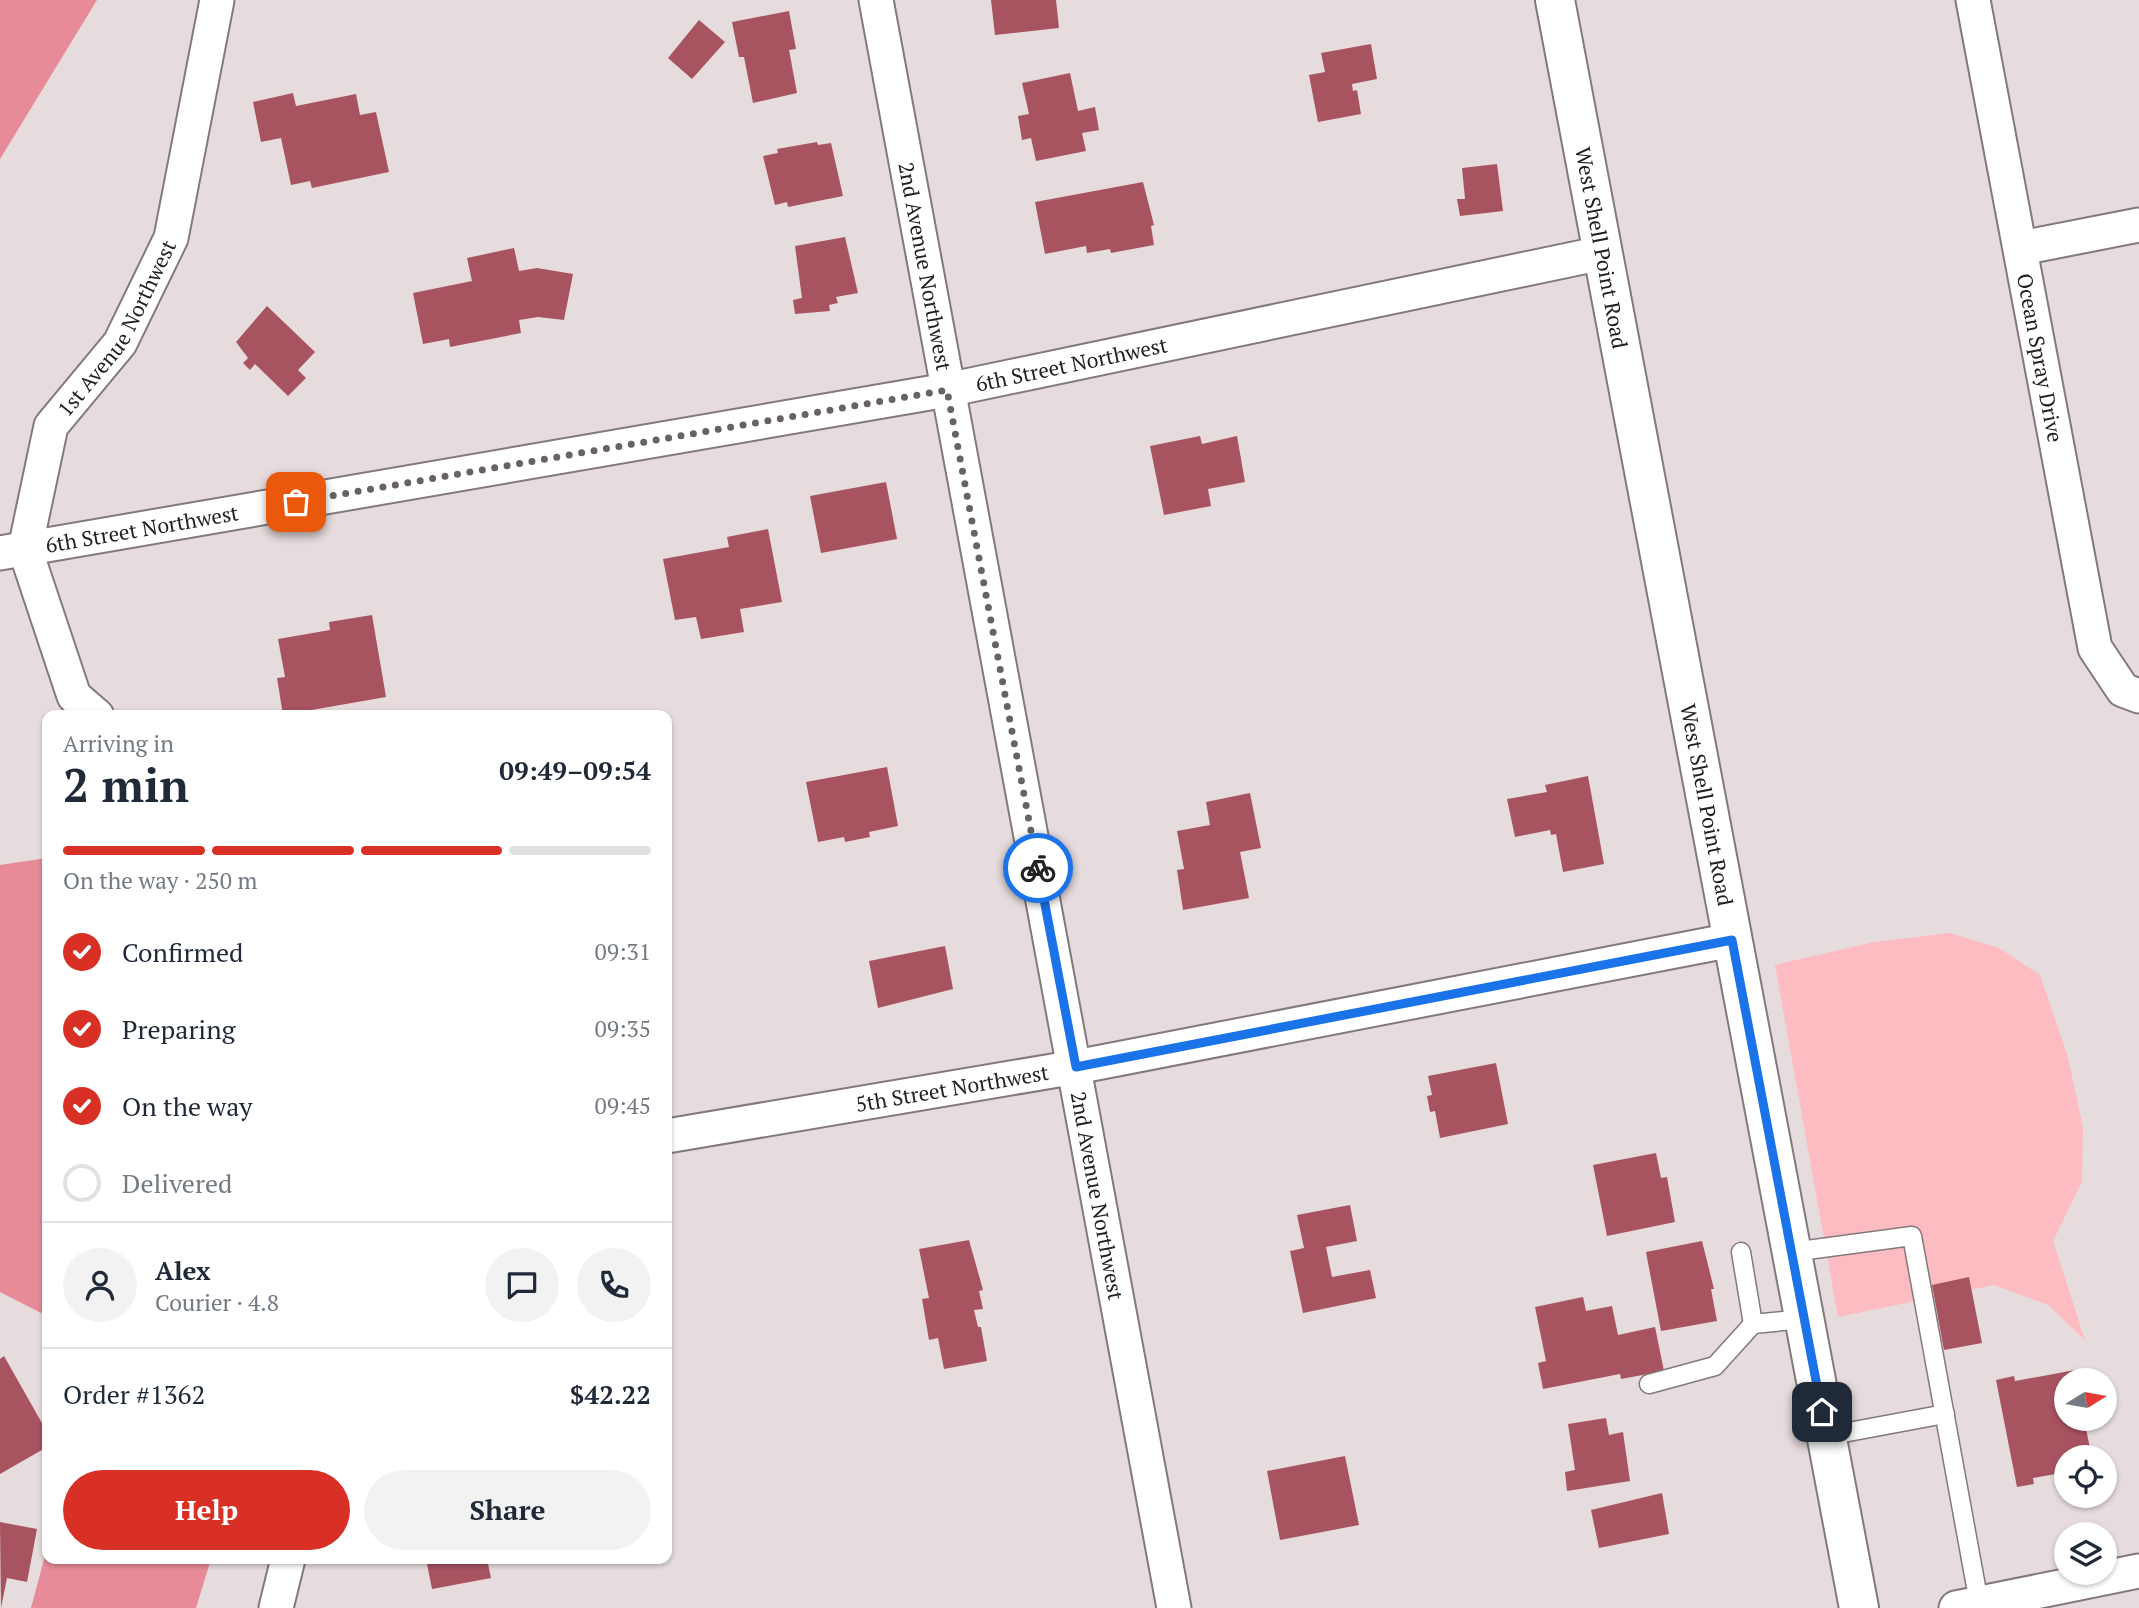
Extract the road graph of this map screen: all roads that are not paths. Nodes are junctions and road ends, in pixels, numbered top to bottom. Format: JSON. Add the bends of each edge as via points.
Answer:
{"nodes":[{"id":1,"x":216,"y":0,"type":"edge"},
{"id":2,"x":876,"y":0,"type":"edge"},
{"id":3,"x":1555,"y":0,"type":"edge"},
{"id":4,"x":1973,"y":0,"type":"edge"},
{"id":5,"x":2139,"y":225,"type":"edge"},
{"id":6,"x":2021,"y":248,"type":"junction"},
{"id":7,"x":1602,"y":253,"type":"junction"},
{"id":8,"x":947,"y":390,"type":"junction"},
{"id":9,"x":12,"y":551,"type":"edge"},
{"id":10,"x":2139,"y":696,"type":"edge"},
{"id":11,"x":90,"y":710,"type":"edge"},
{"id":12,"x":1732,"y":940,"type":"junction"},
{"id":13,"x":1076,"y":1067,"type":"junction"},
{"id":14,"x":672,"y":1135,"type":"edge"},
{"id":15,"x":1741,"y":1252,"type":"dead end"},
{"id":16,"x":1791,"y":1252,"type":"junction"},
{"id":17,"x":1804,"y":1319,"type":"junction"},
{"id":18,"x":1753,"y":1324,"type":"junction"},
{"id":19,"x":1650,"y":1384,"type":"dead end"},
{"id":20,"x":1945,"y":1414,"type":"junction"},
{"id":21,"x":1827,"y":1436,"type":"junction"},
{"id":22,"x":287,"y":1564,"type":"edge"},
{"id":23,"x":2139,"y":1572,"type":"edge"},
{"id":24,"x":1967,"y":1606,"type":"edge"},
{"id":25,"x":276,"y":1608,"type":"edge"},
{"id":26,"x":1174,"y":1608,"type":"edge"},
{"id":27,"x":1859,"y":1608,"type":"edge"}],
"edges":[{"from":1,"to":9,"type":"street","name":"1st Avenue Northwest","via":[[172,237],[120,343],[51,426]]},
{"from":2,"to":8,"type":"street","name":"2nd Avenue Northwest"},
{"from":3,"to":7,"type":"street","name":"West Shell Point Road"},
{"from":4,"to":6,"type":"street","name":"Ocean Spray Drive"},
{"from":5,"to":6,"type":"street"},
{"from":6,"to":10,"type":"street","name":"Ocean Spray Drive","via":[[2095,648],[2123,690]]},
{"from":7,"to":8,"type":"street","name":"6th Street Northwest"},
{"from":7,"to":12,"type":"street","name":"West Shell Point Road"},
{"from":8,"to":9,"type":"street","name":"6th Street Northwest"},
{"from":8,"to":13,"type":"street","name":"2nd Avenue Northwest"},
{"from":9,"to":11,"type":"street","via":[[74,696]]},
{"from":12,"to":13,"type":"street","name":"5th Street Northwest"},
{"from":12,"to":16,"type":"street","name":"West Shell Point Road"},
{"from":13,"to":14,"type":"street","name":"5th Street Northwest"},
{"from":13,"to":26,"type":"street","name":"2nd Avenue Northwest"},
{"from":15,"to":18,"type":"lane"},
{"from":16,"to":17,"type":"street","name":"West Shell Point Road"},
{"from":16,"to":20,"type":"lane","via":[[1912,1236]]},
{"from":17,"to":18,"type":"lane"},
{"from":17,"to":21,"type":"street","name":"West Shell Point Road"},
{"from":18,"to":19,"type":"lane","via":[[1715,1366]]},
{"from":20,"to":21,"type":"lane"},
{"from":20,"to":24,"type":"lane"},
{"from":21,"to":27,"type":"street","name":"West Shell Point Road"},
{"from":22,"to":25,"type":"street"},
{"from":23,"to":24,"type":"street"}]}
